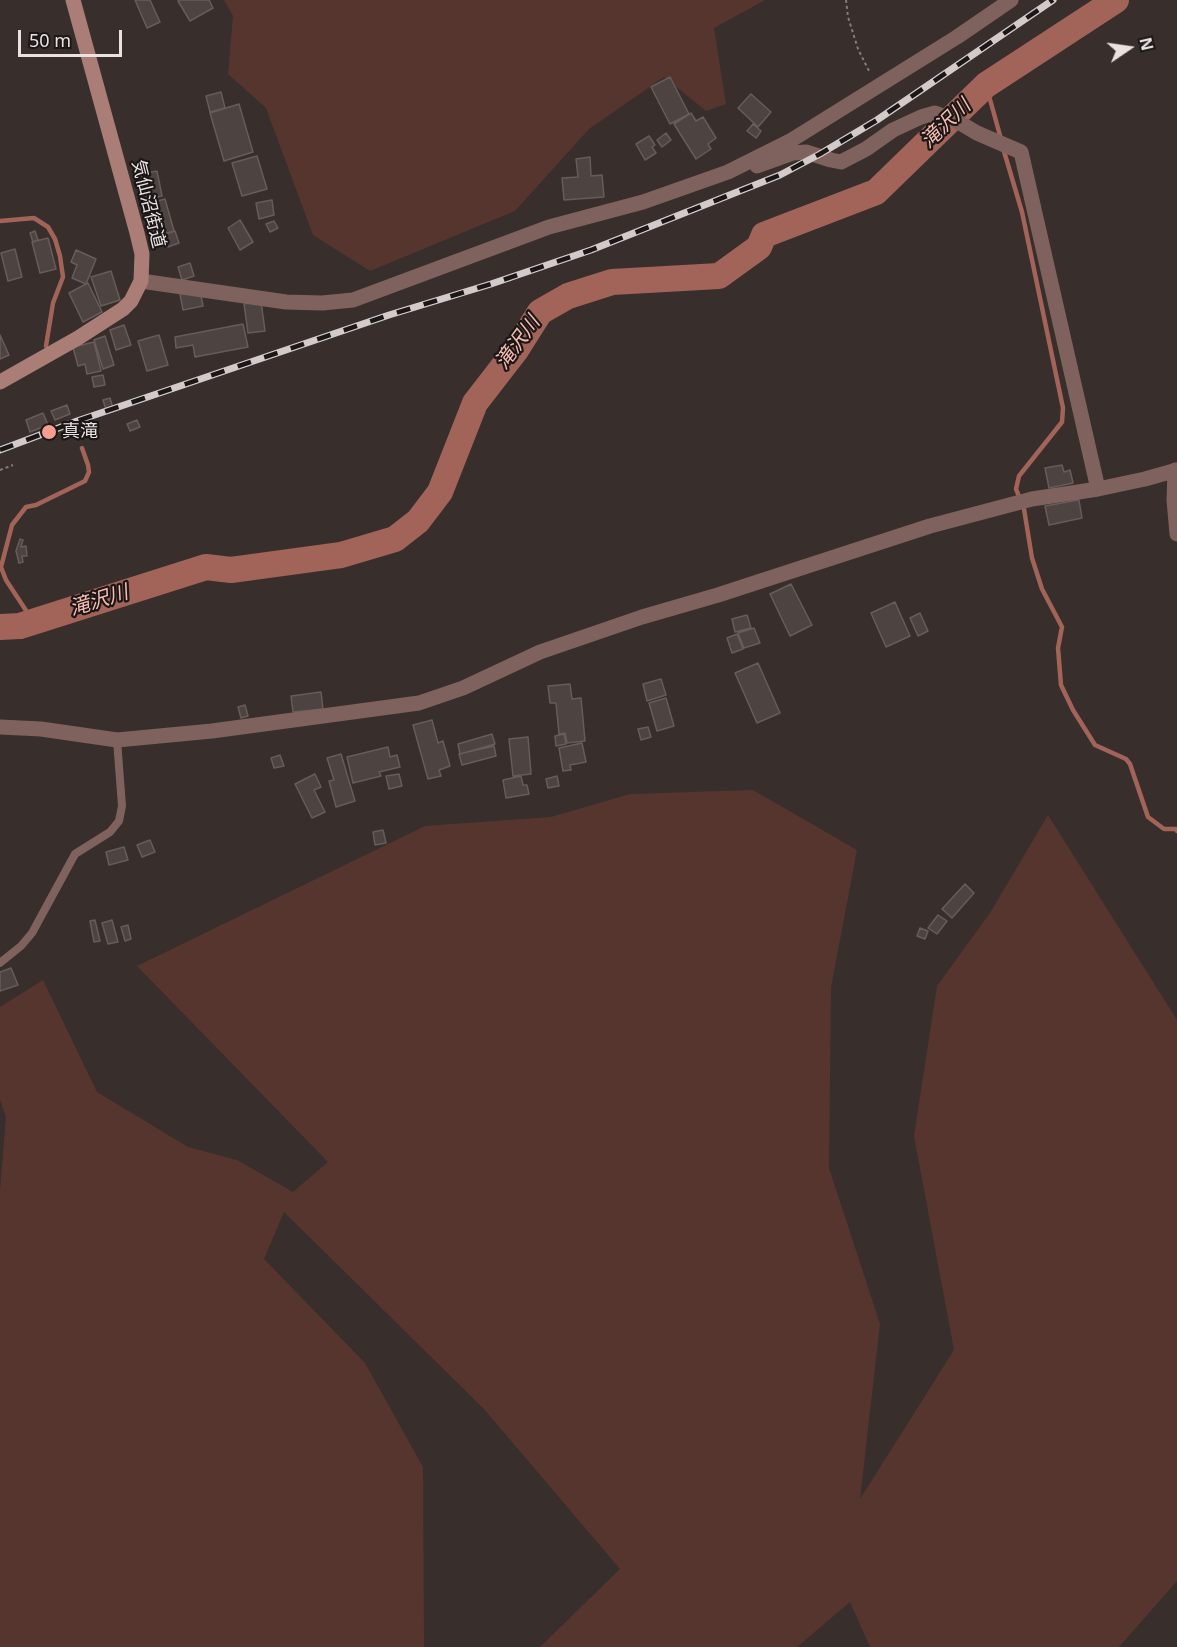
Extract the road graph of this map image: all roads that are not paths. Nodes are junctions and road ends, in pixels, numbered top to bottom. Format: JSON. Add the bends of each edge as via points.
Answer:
{"nodes":[{"id":1,"x":73,"y":0,"type":"edge"},
{"id":2,"x":1011,"y":0,"type":"edge"},
{"id":3,"x":728,"y":172,"type":"junction"},
{"id":4,"x":141,"y":281,"type":"junction"},
{"id":5,"x":0,"y":382,"type":"edge"},
{"id":6,"x":1176,"y":470,"type":"edge"},
{"id":7,"x":1098,"y":489,"type":"junction"},
{"id":8,"x":1177,"y":534,"type":"edge"},
{"id":9,"x":0,"y":727,"type":"edge"},
{"id":10,"x":117,"y":740,"type":"junction"},
{"id":11,"x":0,"y":963,"type":"edge"}],
"edges":[{"from":1,"to":4,"type":"street","name":"気仙沼街道","via":[[142,254]]},
{"from":2,"to":3,"type":"street","via":[[790,141]]},
{"from":3,"to":4,"type":"street","via":[[643,202],[549,227],[353,300],[286,302]]},
{"from":3,"to":7,"type":"street","via":[[744,171],[793,153],[806,152],[841,162],[893,130],[934,113],[1021,152]]},
{"from":4,"to":5,"type":"street","via":[[123,309]]},
{"from":6,"to":7,"type":"street"},
{"from":6,"to":8,"type":"street"},
{"from":7,"to":10,"type":"street","via":[[1032,499],[930,526],[642,616],[540,652],[463,688],[419,703]]},
{"from":9,"to":10,"type":"street"},
{"from":10,"to":11,"type":"lane","via":[[122,806],[119,821],[110,832],[75,854],[32,933]]}]}
